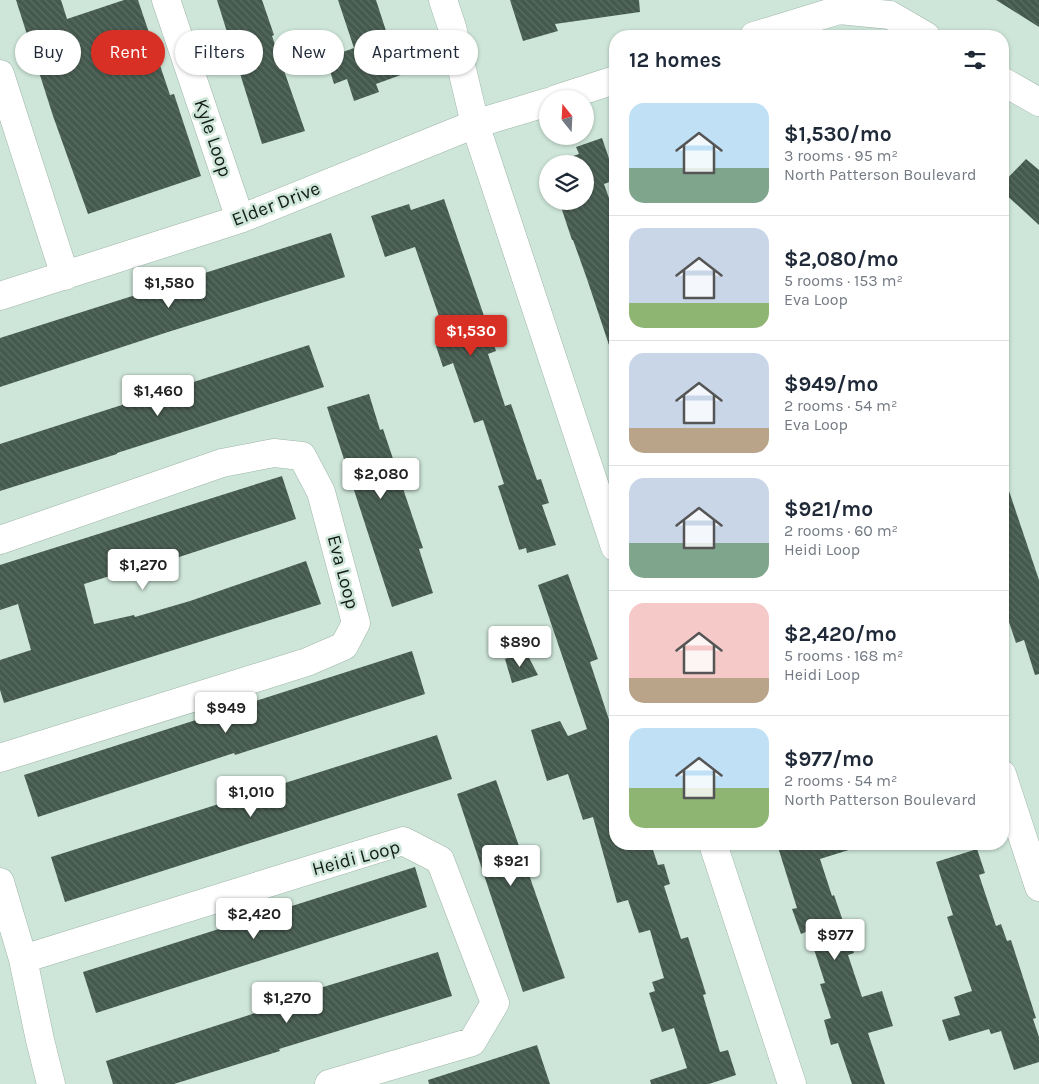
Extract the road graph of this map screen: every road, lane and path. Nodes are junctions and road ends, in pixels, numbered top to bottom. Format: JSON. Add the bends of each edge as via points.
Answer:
{"nodes":[{"id":1,"x":166,"y":0,"type":"edge"},
{"id":2,"x":443,"y":0,"type":"edge"},
{"id":3,"x":777,"y":30,"type":"edge"},
{"id":4,"x":915,"y":30,"type":"edge"},
{"id":5,"x":0,"y":74,"type":"edge"},
{"id":6,"x":609,"y":82,"type":"edge"},
{"id":7,"x":1009,"y":85,"type":"edge"},
{"id":8,"x":584,"y":90,"type":"edge"},
{"id":9,"x":1039,"y":102,"type":"edge"},
{"id":10,"x":539,"y":105,"type":"edge"},
{"id":11,"x":475,"y":124,"type":"junction"},
{"id":12,"x":240,"y":219,"type":"junction"},
{"id":13,"x":66,"y":276,"type":"junction"},
{"id":14,"x":0,"y":296,"type":"edge"},
{"id":15,"x":609,"y":529,"type":"edge"},
{"id":16,"x":0,"y":540,"type":"edge"},
{"id":17,"x":0,"y":758,"type":"edge"},
{"id":18,"x":1009,"y":795,"type":"edge"},
{"id":19,"x":715,"y":850,"type":"edge"},
{"id":20,"x":1039,"y":887,"type":"edge"},
{"id":21,"x":1,"y":892,"type":"edge"},
{"id":22,"x":23,"y":959,"type":"junction"},
{"id":23,"x":52,"y":1084,"type":"edge"},
{"id":24,"x":329,"y":1084,"type":"edge"},
{"id":25,"x":792,"y":1084,"type":"edge"}],
"edges":[{"from":1,"to":12,"type":"street","name":"Kyle Loop"},
{"from":2,"to":11,"type":"street"},
{"from":3,"to":4,"type":"street","via":[[839,10],[890,16]]},
{"from":5,"to":13,"type":"street"},
{"from":6,"to":8,"type":"street"},
{"from":7,"to":9,"type":"street"},
{"from":10,"to":11,"type":"street","name":"Elder Drive"},
{"from":11,"to":12,"type":"street","name":"Elder Drive"},
{"from":11,"to":15,"type":"street"},
{"from":12,"to":13,"type":"street","name":"Elder Drive"},
{"from":13,"to":14,"type":"street","name":"Elder Drive"},
{"from":16,"to":17,"type":"street","name":"Eva Loop","via":[[222,463],[274,453],[302,456],[321,492],[356,623],[344,646],[306,662]]},
{"from":18,"to":20,"type":"street"},
{"from":19,"to":25,"type":"street"},
{"from":21,"to":22,"type":"street"},
{"from":22,"to":23,"type":"street"},
{"from":22,"to":24,"type":"street","name":"Heidi Loop","via":[[403,841],[440,860],[495,1003],[472,1042]]}]}
